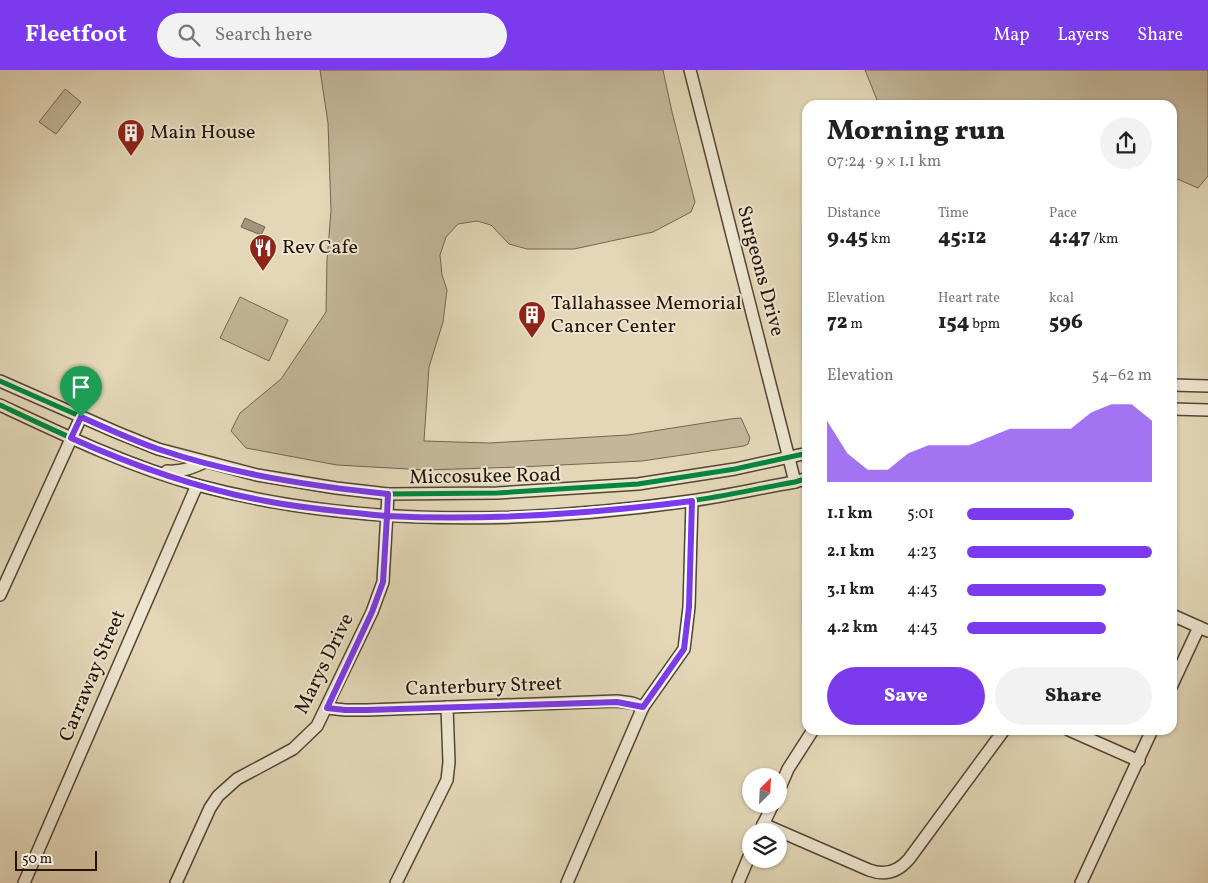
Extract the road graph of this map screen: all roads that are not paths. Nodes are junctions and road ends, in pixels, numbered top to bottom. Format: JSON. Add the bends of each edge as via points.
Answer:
{"nodes":[{"id":1,"x":690,"y":70,"type":"edge"},
{"id":2,"x":0,"y":380,"type":"edge"},
{"id":3,"x":1177,"y":385,"type":"edge"},
{"id":4,"x":1208,"y":386,"type":"edge"},
{"id":5,"x":23,"y":391,"type":"junction"},
{"id":6,"x":0,"y":405,"type":"edge"},
{"id":7,"x":1177,"y":409,"type":"edge"},
{"id":8,"x":1208,"y":410,"type":"edge"},
{"id":9,"x":14,"y":412,"type":"junction"},
{"id":10,"x":81,"y":417,"type":"junction"},
{"id":11,"x":71,"y":438,"type":"junction"},
{"id":12,"x":802,"y":455,"type":"edge"},
{"id":13,"x":789,"y":458,"type":"junction"},
{"id":14,"x":205,"y":462,"type":"junction"},
{"id":15,"x":151,"y":470,"type":"junction"},
{"id":16,"x":802,"y":480,"type":"edge"},
{"id":17,"x":795,"y":482,"type":"junction"},
{"id":18,"x":197,"y":485,"type":"junction"},
{"id":19,"x":388,"y":494,"type":"junction"},
{"id":20,"x":692,"y":501,"type":"junction"},
{"id":21,"x":387,"y":516,"type":"junction"},
{"id":22,"x":0,"y":595,"type":"edge"},
{"id":23,"x":1177,"y":617,"type":"edge"},
{"id":24,"x":1203,"y":629,"type":"edge"},
{"id":25,"x":1177,"y":676,"type":"edge"},
{"id":26,"x":446,"y":707,"type":"junction"},
{"id":27,"x":643,"y":707,"type":"junction"},
{"id":28,"x":327,"y":708,"type":"junction"},
{"id":29,"x":810,"y":735,"type":"edge"},
{"id":30,"x":1000,"y":735,"type":"edge"},
{"id":31,"x":1081,"y":735,"type":"edge"},
{"id":32,"x":1150,"y":735,"type":"edge"},
{"id":33,"x":1139,"y":760,"type":"junction"},
{"id":34,"x":788,"y":770,"type":"edge"},
{"id":35,"x":787,"y":838,"type":"edge"},
{"id":36,"x":744,"y":868,"type":"edge"},
{"id":37,"x":24,"y":883,"type":"edge"},
{"id":38,"x":176,"y":883,"type":"edge"},
{"id":39,"x":396,"y":883,"type":"edge"},
{"id":40,"x":567,"y":883,"type":"edge"},
{"id":41,"x":738,"y":883,"type":"edge"},
{"id":42,"x":1081,"y":883,"type":"edge"}],
"edges":[{"from":1,"to":13,"type":"street","name":"Surgeons Drive"},
{"from":2,"to":5,"type":"street","name":"Miccosukee Road"},
{"from":3,"to":4,"type":"street"},
{"from":5,"to":9,"type":"street"},
{"from":5,"to":10,"type":"street","name":"Miccosukee Road"},
{"from":6,"to":9,"type":"street","name":"Miccosukee Road"},
{"from":7,"to":8,"type":"street"},
{"from":9,"to":11,"type":"street","name":"Miccosukee Road"},
{"from":10,"to":11,"type":"street"},
{"from":10,"to":14,"type":"street","name":"Miccosukee Road","via":[[158,449]]},
{"from":11,"to":15,"type":"street","name":"Miccosukee Road"},
{"from":11,"to":22,"type":"street"},
{"from":12,"to":13,"type":"street","name":"Miccosukee Road"},
{"from":13,"to":17,"type":"street","name":"Surgeons Drive"},
{"from":13,"to":19,"type":"street","name":"Miccosukee Road","via":[[638,484],[497,493]]},
{"from":14,"to":15,"type":"street","via":[[179,472]]},
{"from":14,"to":19,"type":"street","name":"Miccosukee Road","via":[[296,482]]},
{"from":15,"to":18,"type":"street","name":"Miccosukee Road"},
{"from":16,"to":17,"type":"street","name":"Miccosukee Road"},
{"from":17,"to":20,"type":"street","name":"Miccosukee Road"},
{"from":18,"to":21,"type":"street","name":"Miccosukee Road","via":[[266,501]]},
{"from":18,"to":37,"type":"street","name":"Carraway Street"},
{"from":19,"to":21,"type":"street","name":"Marys Drive"},
{"from":20,"to":21,"type":"street","name":"Miccosukee Road","via":[[566,514]]},
{"from":20,"to":27,"type":"street","via":[[689,607],[684,649]]},
{"from":21,"to":28,"type":"street","name":"Marys Drive","via":[[383,582]]},
{"from":23,"to":24,"type":"street"},
{"from":24,"to":25,"type":"street"},
{"from":26,"to":27,"type":"street","name":"Canterbury Street","via":[[617,702]]},
{"from":26,"to":28,"type":"street","name":"Canterbury Street"},
{"from":26,"to":39,"type":"street","via":[[447,780]]},
{"from":27,"to":40,"type":"street"},
{"from":28,"to":38,"type":"street","name":"Marys Drive","via":[[317,726],[303,740],[237,779],[218,796]]},
{"from":29,"to":34,"type":"street"},
{"from":30,"to":35,"type":"street","via":[[910,859],[896,870],[877,873]]},
{"from":31,"to":33,"type":"street"},
{"from":32,"to":33,"type":"street"},
{"from":33,"to":42,"type":"street"},
{"from":36,"to":41,"type":"street"}]}
